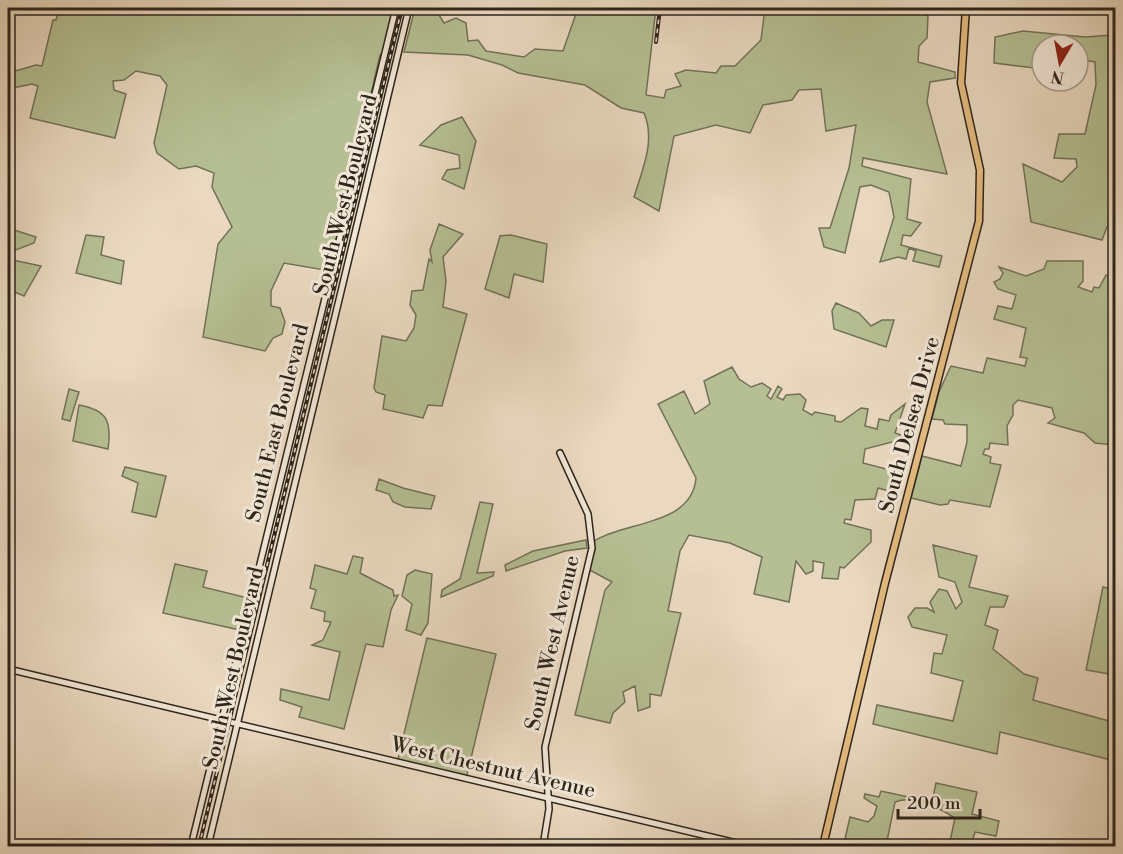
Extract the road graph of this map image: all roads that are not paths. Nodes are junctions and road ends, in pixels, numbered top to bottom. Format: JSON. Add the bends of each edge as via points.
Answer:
{"nodes":[{"id":1,"x":396,"y":8,"type":"edge"},
{"id":2,"x":408,"y":8,"type":"edge"},
{"id":3,"x":966,"y":8,"type":"edge"},
{"id":4,"x":311,"y":356,"type":"junction"},
{"id":5,"x":324,"y":358,"type":"junction"},
{"id":6,"x":560,"y":453,"type":"dead end"},
{"id":7,"x":8,"y":669,"type":"edge"},
{"id":8,"x":222,"y":720,"type":"junction"},
{"id":9,"x":237,"y":724,"type":"junction"},
{"id":10,"x":549,"y":799,"type":"junction"},
{"id":11,"x":191,"y":846,"type":"edge"},
{"id":12,"x":208,"y":846,"type":"edge"},
{"id":13,"x":543,"y":846,"type":"edge"},
{"id":14,"x":749,"y":846,"type":"edge"},
{"id":15,"x":823,"y":846,"type":"edge"}],
"edges":[{"from":1,"to":4,"type":"main road","name":"South East Boulevard"},
{"from":2,"to":5,"type":"main road","name":"South West Boulevard"},
{"from":3,"to":15,"type":"main road","name":"South Delsea Drive","via":[[961,83],[980,170],[979,221],[885,583]]},
{"from":4,"to":5,"type":"main road"},
{"from":4,"to":8,"type":"main road","name":"South East Boulevard"},
{"from":5,"to":9,"type":"main road","name":"South West Boulevard"},
{"from":6,"to":10,"type":"main road","name":"South West Avenue","via":[[588,514],[592,549],[545,747]]},
{"from":7,"to":8,"type":"main road","name":"West Chestnut Avenue"},
{"from":8,"to":9,"type":"main road","name":"West Chestnut Avenue"},
{"from":8,"to":11,"type":"main road","name":"South East Boulevard"},
{"from":9,"to":10,"type":"main road","name":"West Chestnut Avenue"},
{"from":9,"to":12,"type":"main road","name":"South West Boulevard"},
{"from":10,"to":13,"type":"main road","name":"South West Avenue"},
{"from":10,"to":14,"type":"main road","name":"West Chestnut Avenue"}]}
